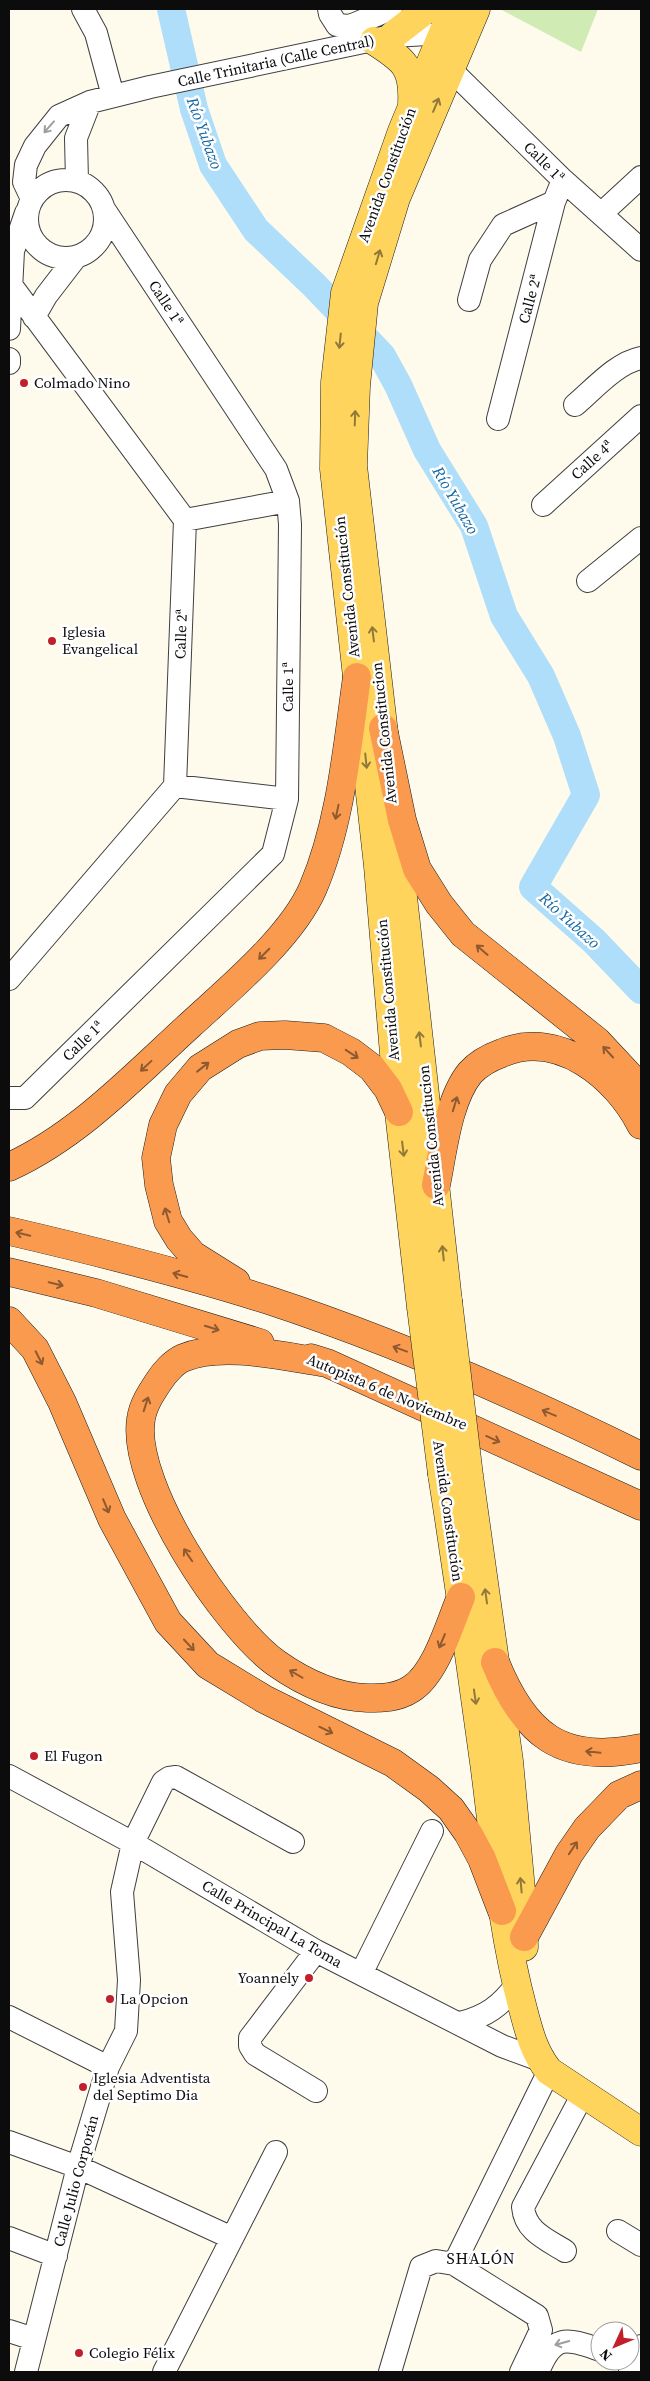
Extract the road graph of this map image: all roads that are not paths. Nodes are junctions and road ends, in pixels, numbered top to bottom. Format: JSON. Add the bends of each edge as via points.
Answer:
{"nodes":[{"id":1,"x":83,"y":9,"type":"edge"},
{"id":2,"x":329,"y":9,"type":"edge"},
{"id":3,"x":391,"y":9,"type":"edge"},
{"id":4,"x":451,"y":10,"type":"edge"},
{"id":5,"x":378,"y":40,"type":"junction"},
{"id":6,"x":450,"y":52,"type":"junction"},
{"id":7,"x":113,"y":96,"type":"junction"},
{"id":8,"x":90,"y":102,"type":"junction"},
{"id":9,"x":412,"y":105,"type":"junction"},
{"id":10,"x":641,"y":177,"type":"edge"},
{"id":11,"x":562,"y":180,"type":"junction"},
{"id":12,"x":77,"y":181,"type":"junction"},
{"id":13,"x":554,"y":202,"type":"junction"},
{"id":14,"x":29,"y":205,"type":"junction"},
{"id":15,"x":104,"y":209,"type":"junction"},
{"id":16,"x":602,"y":213,"type":"junction"},
{"id":17,"x":641,"y":250,"type":"edge"},
{"id":18,"x":76,"y":257,"type":"junction"},
{"id":19,"x":10,"y":285,"type":"junction"},
{"id":20,"x":355,"y":298,"type":"junction"},
{"id":21,"x":469,"y":300,"type":"dead end"},
{"id":22,"x":34,"y":317,"type":"junction"},
{"id":23,"x":9,"y":329,"type":"edge"},
{"id":24,"x":641,"y":358,"type":"edge"},
{"id":25,"x":575,"y":405,"type":"dead end"},
{"id":26,"x":641,"y":416,"type":"edge"},
{"id":27,"x":498,"y":419,"type":"dead end"},
{"id":28,"x":344,"y":468,"type":"junction"},
{"id":29,"x":288,"y":501,"type":"junction"},
{"id":30,"x":543,"y":505,"type":"dead end"},
{"id":31,"x":185,"y":520,"type":"junction"},
{"id":32,"x":641,"y":538,"type":"edge"},
{"id":33,"x":588,"y":581,"type":"dead end"},
{"id":34,"x":357,"y":677,"type":"junction"},
{"id":35,"x":383,"y":728,"type":"junction"},
{"id":36,"x":175,"y":786,"type":"junction"},
{"id":37,"x":287,"y":799,"type":"junction"},
{"id":38,"x":9,"y":979,"type":"edge"},
{"id":39,"x":641,"y":1088,"type":"edge"},
{"id":40,"x":9,"y":1098,"type":"edge"},
{"id":41,"x":399,"y":1112,"type":"junction"},
{"id":42,"x":641,"y":1125,"type":"edge"},
{"id":43,"x":9,"y":1167,"type":"edge"},
{"id":44,"x":436,"y":1185,"type":"junction"},
{"id":45,"x":9,"y":1231,"type":"edge"},
{"id":46,"x":9,"y":1272,"type":"edge"},
{"id":47,"x":268,"y":1300,"type":"junction"},
{"id":48,"x":9,"y":1320,"type":"edge"},
{"id":49,"x":327,"y":1363,"type":"junction"},
{"id":50,"x":588,"y":1430,"type":"junction"},
{"id":51,"x":641,"y":1435,"type":"edge"},
{"id":52,"x":641,"y":1456,"type":"edge"},
{"id":53,"x":470,"y":1476,"type":"joint"},
{"id":54,"x":638,"y":1506,"type":"edge"},
{"id":55,"x":461,"y":1596,"type":"junction"},
{"id":56,"x":495,"y":1662,"type":"junction"},
{"id":57,"x":641,"y":1748,"type":"edge"},
{"id":58,"x":9,"y":1776,"type":"edge"},
{"id":59,"x":641,"y":1785,"type":"edge"},
{"id":60,"x":432,"y":1831,"type":"dead end"},
{"id":61,"x":292,"y":1842,"type":"dead end"},
{"id":62,"x":132,"y":1843,"type":"junction"},
{"id":63,"x":502,"y":1911,"type":"junction"},
{"id":64,"x":524,"y":1937,"type":"junction"},
{"id":65,"x":316,"y":1951,"type":"junction"},
{"id":66,"x":361,"y":1974,"type":"junction"},
{"id":67,"x":516,"y":1985,"type":"junction"},
{"id":68,"x":9,"y":2017,"type":"edge"},
{"id":69,"x":460,"y":2023,"type":"junction"},
{"id":70,"x":545,"y":2065,"type":"junction"},
{"id":71,"x":108,"y":2067,"type":"junction"},
{"id":72,"x":316,"y":2091,"type":"dead end"},
{"id":73,"x":583,"y":2094,"type":"junction"},
{"id":74,"x":641,"y":2132,"type":"edge"},
{"id":75,"x":9,"y":2142,"type":"edge"},
{"id":76,"x":276,"y":2152,"type":"dead end"},
{"id":77,"x":78,"y":2167,"type":"junction"},
{"id":78,"x":618,"y":2231,"type":"dead end"},
{"id":79,"x":9,"y":2238,"type":"edge"},
{"id":80,"x":232,"y":2238,"type":"junction"},
{"id":81,"x":641,"y":2245,"type":"edge"},
{"id":82,"x":565,"y":2250,"type":"dead end"},
{"id":83,"x":56,"y":2256,"type":"junction"},
{"id":84,"x":454,"y":2264,"type":"junction"},
{"id":85,"x":9,"y":2331,"type":"edge"},
{"id":86,"x":34,"y":2339,"type":"junction"},
{"id":87,"x":590,"y":2346,"type":"edge"},
{"id":88,"x":26,"y":2372,"type":"edge"},
{"id":89,"x":164,"y":2372,"type":"edge"},
{"id":90,"x":390,"y":2372,"type":"edge"},
{"id":91,"x":521,"y":2372,"type":"edge"},
{"id":92,"x":538,"y":2372,"type":"edge"}],
"edges":[{"from":1,"to":7,"type":"street","via":[[96,33]]},
{"from":2,"to":3,"type":"street","via":[[337,25],[350,26]]},
{"from":4,"to":5,"type":"main road"},
{"from":4,"to":6,"type":"main road","name":"Avenida Constitucion"},
{"from":5,"to":6,"type":"street","name":"Calle Trinitaria (Calle Central)","via":[[428,34]]},
{"from":5,"to":7,"type":"street","name":"Calle Trinitaria (Calle Central)"},
{"from":5,"to":9,"type":"main road","via":[[408,68],[413,88]]},
{"from":6,"to":9,"type":"main road","name":"Avenida Constitución"},
{"from":6,"to":11,"type":"street","name":"Calle 1ª"},
{"from":20,"to":6,"type":"main road","name":"Avenida Constitucion","one_way":true},
{"from":7,"to":8,"type":"street","name":"Calle Trinitaria (Calle Central)"},
{"from":8,"to":12,"type":"street","via":[[76,138]]},
{"from":8,"to":14,"type":"street","name":"Calle Trinitaria (Calle Central)","one_way":true,"via":[[58,116],[34,146],[26,165],[24,182]]},
{"from":9,"to":20,"type":"main road","name":"Avenida Constitución"},
{"from":10,"to":16,"type":"street"},
{"from":11,"to":13,"type":"street","name":"Calle 2ª"},
{"from":11,"to":16,"type":"street","name":"Calle 1ª"},
{"from":12,"to":14,"type":"street","via":[[60,180],[43,186]]},
{"from":12,"to":15,"type":"street","via":[[89,187]]},
{"from":13,"to":21,"type":"street","via":[[503,225],[480,260]]},
{"from":13,"to":27,"type":"street","name":"Calle 2ª"},
{"from":14,"to":18,"type":"street","via":[[27,228],[34,242],[46,253],[60,258]]},
{"from":14,"to":19,"type":"street","via":[[13,251]]},
{"from":15,"to":18,"type":"street","via":[[105,224],[100,239],[90,250]]},
{"from":15,"to":29,"type":"street","name":"Calle 1ª","via":[[276,469]]},
{"from":16,"to":17,"type":"street","name":"Calle 1ª"},
{"from":18,"to":22,"type":"street"},
{"from":19,"to":22,"type":"street"},
{"from":19,"to":23,"type":"street"},
{"from":20,"to":28,"type":"main road","name":"Avenida Constitucion","via":[[356,386]]},
{"from":22,"to":31,"type":"street"},
{"from":24,"to":25,"type":"street","via":[[630,360]]},
{"from":26,"to":30,"type":"street","name":"Calle 4ª"},
{"from":28,"to":34,"type":"main road","name":"Avenida Constitución"},
{"from":35,"to":28,"type":"main road","name":"Avenida Constitucion","one_way":true},
{"from":29,"to":31,"type":"street"},
{"from":29,"to":37,"type":"street","name":"Calle 1ª"},
{"from":31,"to":36,"type":"street","name":"Calle 2ª"},
{"from":32,"to":33,"type":"street"},
{"from":34,"to":41,"type":"main road","name":"Avenida Constitución","one_way":true,"via":[[378,866]]},
{"from":34,"to":43,"type":"highway","one_way":true,"via":[[337,814],[313,889],[295,918],[268,950],[112,1097],[65,1135]]},
{"from":39,"to":35,"type":"highway","one_way":true,"via":[[597,1041],[463,934],[439,904],[417,869],[402,820]]},
{"from":44,"to":35,"type":"main road","name":"Avenida Constitucion","one_way":true},
{"from":36,"to":37,"type":"street"},
{"from":36,"to":38,"type":"street"},
{"from":37,"to":40,"type":"street","name":"Calle 1ª","via":[[273,854],[25,1098]]},
{"from":47,"to":41,"type":"highway","one_way":true,"via":[[193,1255],[168,1221],[156,1158],[163,1125],[178,1094],[200,1068],[238,1044],[260,1036],[324,1038],[372,1068],[388,1089]]},
{"from":41,"to":55,"type":"main road","name":"Avenida Constitución","one_way":true,"bridge":true,"via":[[442,1474]]},
{"from":44,"to":42,"type":"highway","one_way":true,"via":[[457,1096],[470,1073],[486,1059],[509,1050],[551,1047],[591,1066],[614,1088]]},
{"from":53,"to":44,"type":"main road","name":"Avenida Constitucion","one_way":true,"bridge":true},
{"from":47,"to":45,"type":"highway","one_way":true},
{"from":46,"to":49,"type":"highway","name":"Autopista 6 de Noviembre","one_way":true,"via":[[96,1293]]},
{"from":50,"to":47,"type":"highway","one_way":true,"via":[[408,1352]]},
{"from":48,"to":63,"type":"highway","one_way":true,"via":[[34,1349],[62,1402],[112,1519],[168,1622],[208,1665],[264,1699],[393,1763],[429,1789],[451,1810],[468,1833]]},
{"from":49,"to":54,"type":"highway","name":"Autopista 6 de Noviembre","one_way":true},
{"from":55,"to":49,"type":"highway","one_way":true,"via":[[423,1680],[400,1695],[350,1697],[326,1691],[299,1676],[276,1663],[254,1643],[220,1602],[178,1540],[146,1470],[142,1446],[141,1420],[149,1396],[164,1374],[183,1358],[243,1350]]},
{"from":50,"to":51,"type":"highway"},
{"from":50,"to":52,"type":"highway"},
{"from":56,"to":53,"type":"main road","name":"Avenida Constitución","one_way":true},
{"from":55,"to":63,"type":"main road","name":"Avenida Constitución","one_way":true},
{"from":57,"to":56,"type":"highway","one_way":true,"via":[[617,1753],[593,1752],[564,1747],[542,1735],[524,1717]]},
{"from":64,"to":56,"type":"main road","name":"Avenida Constitución","one_way":true,"via":[[509,1761]]},
{"from":58,"to":62,"type":"street","name":"Calle Principal La Toma"},
{"from":64,"to":59,"type":"highway","one_way":true,"via":[[569,1854],[587,1828],[620,1795]]},
{"from":60,"to":66,"type":"street"},
{"from":61,"to":62,"type":"street","name":"Calle Julio Corporán","via":[[176,1777],[163,1782]]},
{"from":62,"to":65,"type":"street","name":"Calle Principal La Toma"},
{"from":62,"to":71,"type":"street","name":"Calle Julio Corporán","via":[[122,1892],[129,1980],[126,2031]]},
{"from":63,"to":67,"type":"main road","name":"Avenida Constitución"},
{"from":64,"to":67,"type":"main road","name":"Avenida Constitución","via":[[523,1963]]},
{"from":65,"to":66,"type":"street","name":"Calle Principal La Toma"},
{"from":65,"to":72,"type":"street","via":[[250,2038],[255,2054]]},
{"from":66,"to":69,"type":"street","name":"Calle Principal La Toma"},
{"from":67,"to":69,"type":"street","via":[[490,2012]]},
{"from":67,"to":70,"type":"main road","name":"Avenida Constitución","via":[[533,2044]]},
{"from":68,"to":71,"type":"street"},
{"from":69,"to":70,"type":"street","name":"Calle Principal La Toma"},
{"from":70,"to":73,"type":"main road"},
{"from":70,"to":84,"type":"street"},
{"from":71,"to":77,"type":"street","name":"Calle Julio Corporán"},
{"from":73,"to":74,"type":"main road"},
{"from":73,"to":82,"type":"street","via":[[523,2207],[524,2218],[535,2233]]},
{"from":75,"to":77,"type":"street"},
{"from":76,"to":80,"type":"street"},
{"from":77,"to":80,"type":"street"},
{"from":77,"to":83,"type":"street","name":"Calle Julio Corporán"},
{"from":78,"to":81,"type":"street"},
{"from":79,"to":83,"type":"street"},
{"from":80,"to":89,"type":"street"},
{"from":83,"to":86,"type":"street","name":"Calle Julio Corporán"},
{"from":84,"to":90,"type":"street","via":[[436,2261],[421,2266]]},
{"from":84,"to":91,"type":"street","via":[[537,2316],[540,2330]]},
{"from":85,"to":86,"type":"street"},
{"from":86,"to":88,"type":"street","name":"Calle Julio Corporán"},
{"from":87,"to":92,"type":"street","one_way":true,"via":[[564,2340],[548,2350]]}]}
